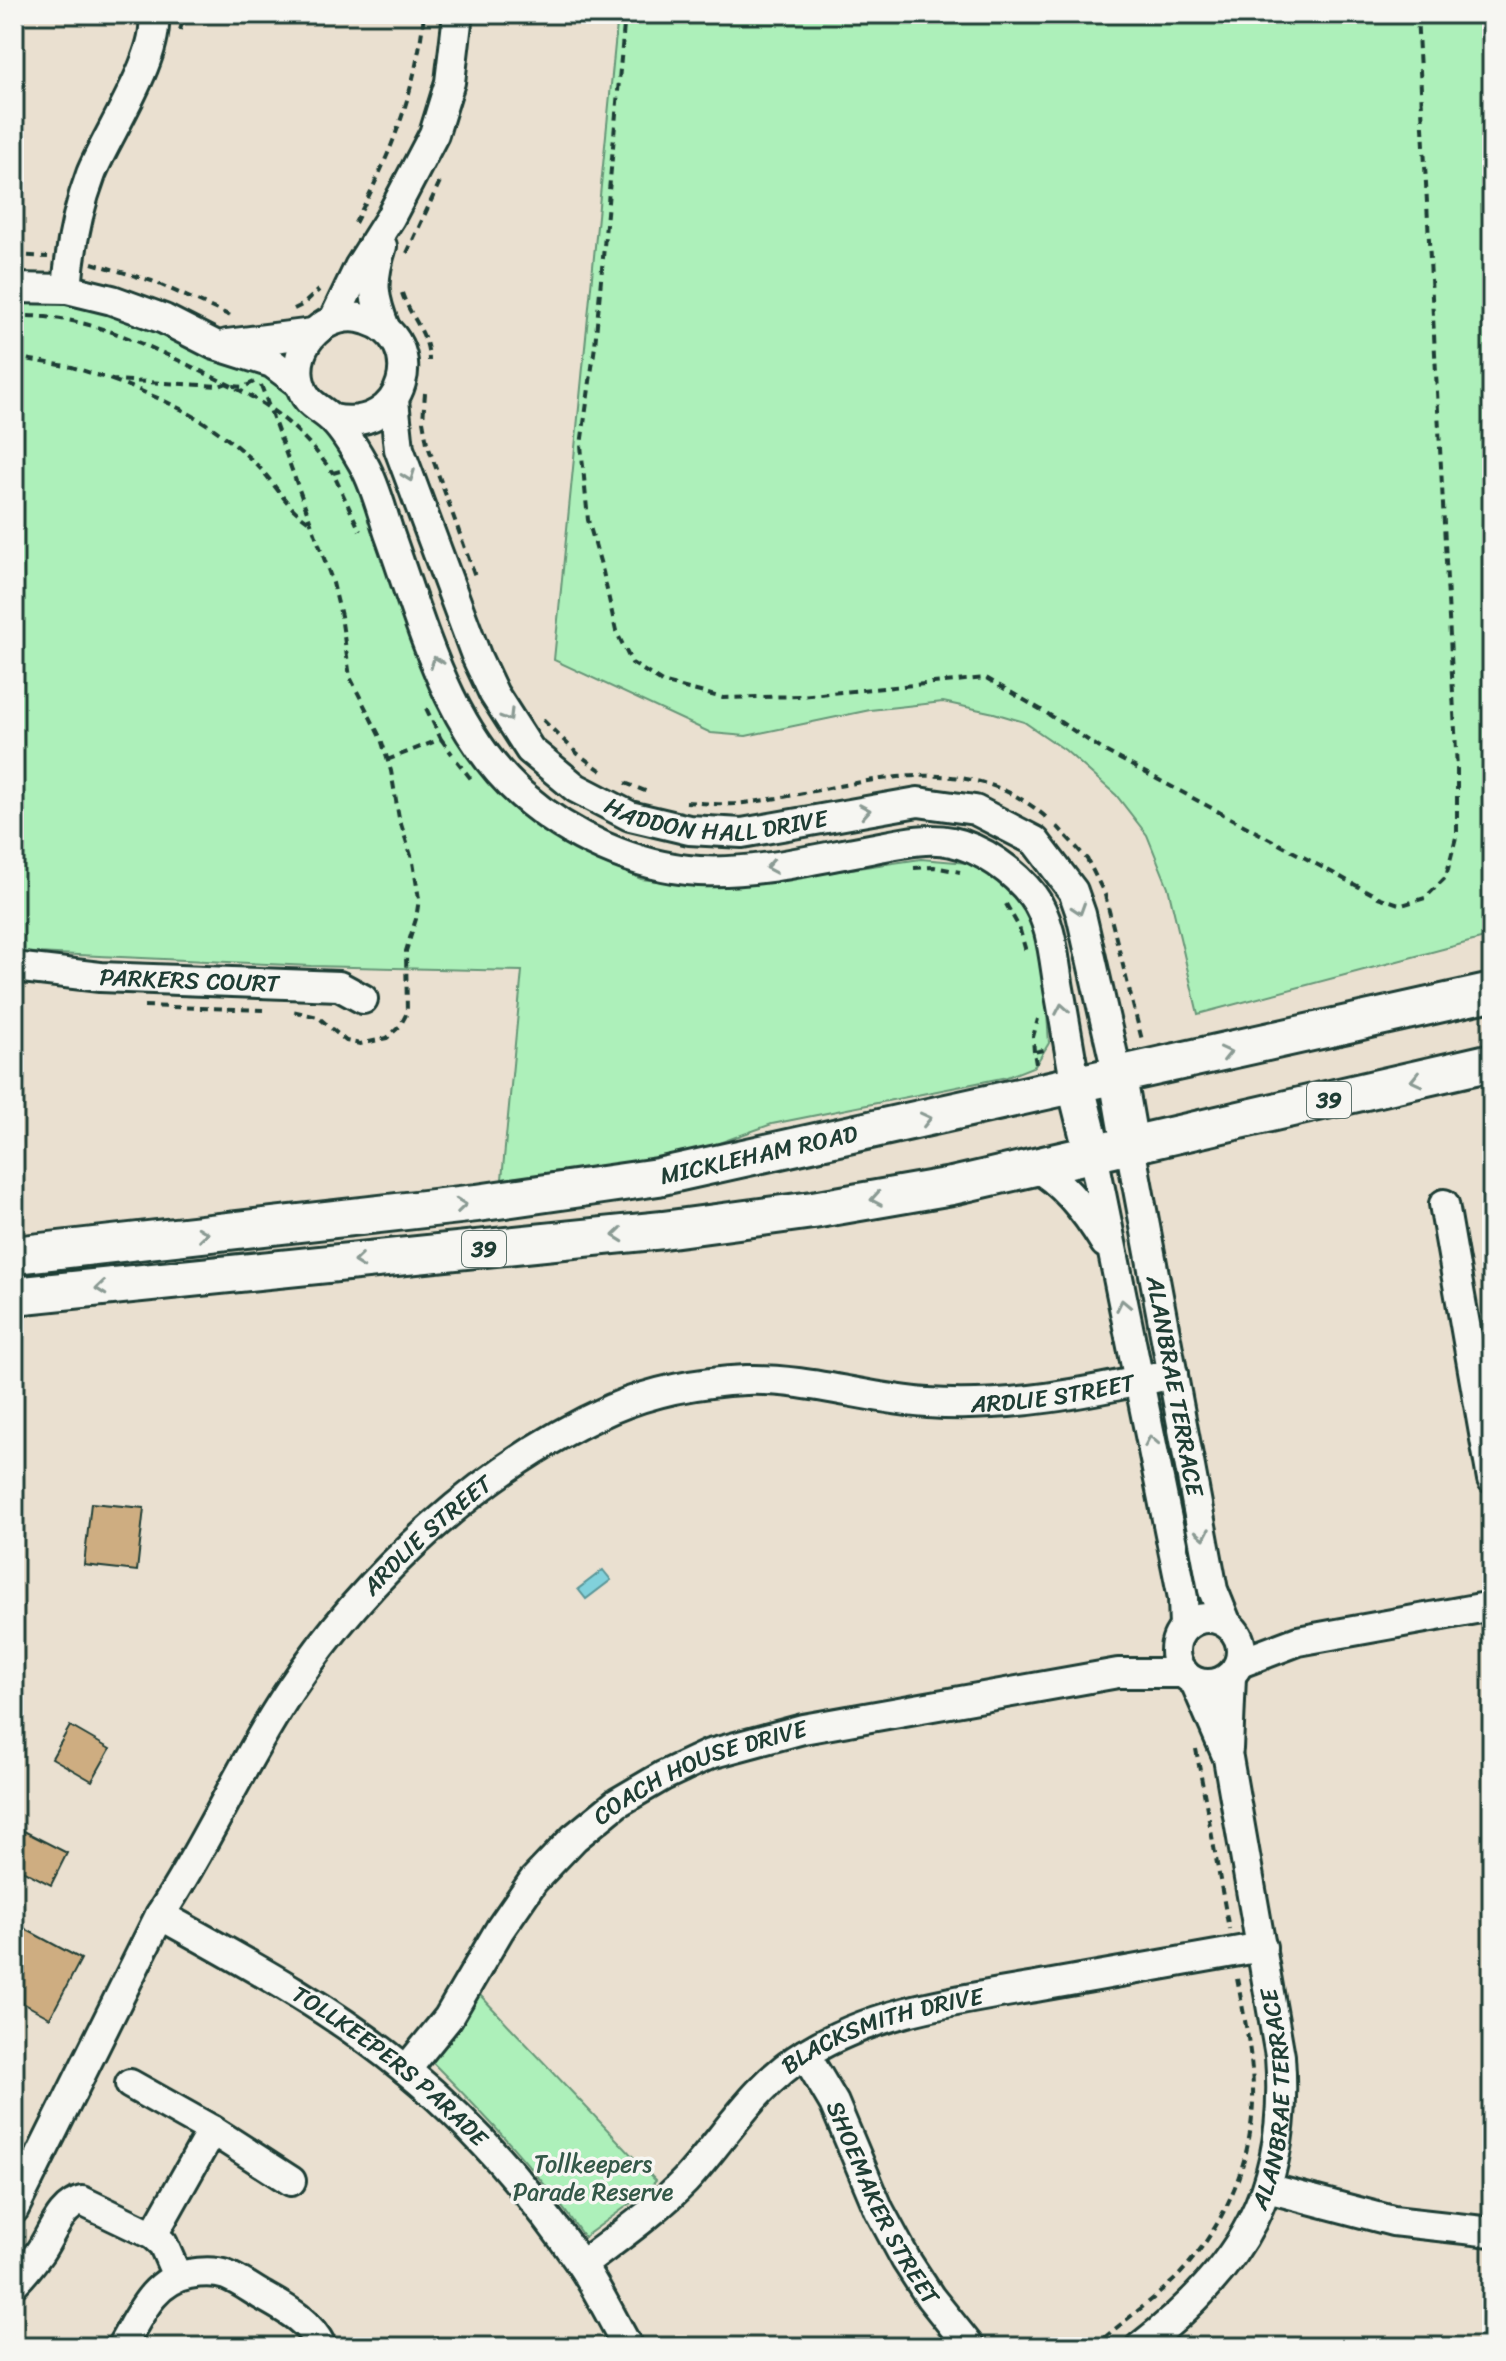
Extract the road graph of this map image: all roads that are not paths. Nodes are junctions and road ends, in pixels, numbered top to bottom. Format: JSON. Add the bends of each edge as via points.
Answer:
{"nodes":[{"id":1,"x":153,"y":14,"type":"edge"},
{"id":2,"x":458,"y":14,"type":"edge"},
{"id":3,"x":390,"y":218,"type":"junction"},
{"id":4,"x":14,"y":288,"type":"edge"},
{"id":5,"x":67,"y":289,"type":"junction"},
{"id":6,"x":324,"y":326,"type":"junction"},
{"id":7,"x":386,"y":330,"type":"junction"},
{"id":8,"x":265,"y":359,"type":"junction"},
{"id":9,"x":300,"y":384,"type":"junction"},
{"id":10,"x":394,"y":400,"type":"junction"},
{"id":11,"x":333,"y":419,"type":"junction"},
{"id":12,"x":14,"y":967,"type":"edge"},
{"id":13,"x":1492,"y":992,"type":"edge"},
{"id":14,"x":363,"y":999,"type":"dead end"},
{"id":15,"x":1492,"y":1062,"type":"edge"},
{"id":16,"x":1118,"y":1077,"type":"junction"},
{"id":17,"x":1076,"y":1086,"type":"junction"},
{"id":18,"x":1130,"y":1146,"type":"junction"},
{"id":19,"x":1093,"y":1154,"type":"junction"},
{"id":20,"x":1035,"y":1167,"type":"junction"},
{"id":21,"x":1444,"y":1204,"type":"dead end"},
{"id":22,"x":1112,"y":1254,"type":"junction"},
{"id":23,"x":14,"y":1255,"type":"edge"},
{"id":24,"x":14,"y":1296,"type":"edge"},
{"id":25,"x":1173,"y":1374,"type":"junction"},
{"id":26,"x":1139,"y":1382,"type":"junction"},
{"id":27,"x":1492,"y":1479,"type":"edge"},
{"id":28,"x":1492,"y":1606,"type":"edge"},
{"id":29,"x":1234,"y":1649,"type":"junction"},
{"id":30,"x":1184,"y":1658,"type":"junction"},
{"id":31,"x":1228,"y":1758,"type":"junction"},
{"id":32,"x":160,"y":1915,"type":"junction"},
{"id":33,"x":1262,"y":1947,"type":"junction"},
{"id":34,"x":805,"y":2054,"type":"junction"},
{"id":35,"x":406,"y":2070,"type":"junction"},
{"id":36,"x":130,"y":2084,"type":"dead end"},
{"id":37,"x":212,"y":2130,"type":"junction"},
{"id":38,"x":291,"y":2181,"type":"dead end"},
{"id":39,"x":1267,"y":2188,"type":"junction"},
{"id":40,"x":14,"y":2209,"type":"edge"},
{"id":41,"x":1492,"y":2232,"type":"edge"},
{"id":42,"x":153,"y":2235,"type":"junction"},
{"id":43,"x":582,"y":2265,"type":"junction"},
{"id":44,"x":177,"y":2276,"type":"junction"},
{"id":45,"x":14,"y":2283,"type":"edge"},
{"id":46,"x":121,"y":2347,"type":"edge"},
{"id":47,"x":322,"y":2347,"type":"edge"},
{"id":48,"x":628,"y":2347,"type":"edge"},
{"id":49,"x":970,"y":2347,"type":"edge"},
{"id":50,"x":1140,"y":2347,"type":"edge"}],
"edges":[{"from":1,"to":5,"type":"street","via":[[156,24],[149,52],[87,187],[75,227]]},
{"from":2,"to":3,"type":"street","via":[[450,82],[434,134]]},
{"from":3,"to":6,"type":"street"},
{"from":3,"to":7,"type":"street","via":[[374,272],[374,301]]},
{"from":4,"to":5,"type":"street"},
{"from":5,"to":8,"type":"street","via":[[112,300],[215,345]]},
{"from":6,"to":7,"type":"street","via":[[352,317]]},
{"from":6,"to":8,"type":"street"},
{"from":6,"to":9,"type":"street","via":[[303,348]]},
{"from":7,"to":10,"type":"street","via":[[403,362]]},
{"from":8,"to":9,"type":"street"},
{"from":9,"to":11,"type":"street","via":[[317,410]]},
{"from":10,"to":11,"type":"street","via":[[364,421]]},
{"from":10,"to":16,"type":"street","name":"HADDON HALL DRIVE","one_way":true,"via":[[399,449],[477,658],[530,750],[576,788],[630,816],[689,830],[742,833],[918,802],[975,810],[1035,841],[1073,891]]},
{"from":17,"to":11,"type":"street","name":"HADDON HALL DRIVE","one_way":true,"via":[[1049,933],[1034,897],[986,857],[953,842],[921,840],[754,870],[697,871],[638,859],[577,834],[521,794],[464,725],[436,665],[366,468]]},
{"from":12,"to":14,"type":"street","name":"PARKERS COURT","via":[[100,977],[339,986]]},
{"from":16,"to":13,"type":"main road","name":"MICKLEHAM ROAD","number":"39","one_way":true},
{"from":15,"to":18,"type":"main road","number":"39","one_way":true},
{"from":16,"to":17,"type":"main road","name":"MICKLEHAM ROAD","number":"39"},
{"from":16,"to":18,"type":"main road"},
{"from":17,"to":19,"type":"main road"},
{"from":23,"to":17,"type":"main road","name":"MICKLEHAM ROAD","number":"39","one_way":true,"via":[[477,1203],[658,1177]]},
{"from":18,"to":19,"type":"main road","number":"39"},
{"from":18,"to":25,"type":"street","name":"ALANBRAE TERRACE"},
{"from":19,"to":20,"type":"main road","number":"39"},
{"from":19,"to":22,"type":"street","name":"ALANBRAE TERRACE"},
{"from":20,"to":22,"type":"street","via":[[1056,1181]]},
{"from":20,"to":24,"type":"main road","number":"39","one_way":true,"via":[[829,1207],[663,1230]]},
{"from":21,"to":27,"type":"street"},
{"from":26,"to":22,"type":"street","name":"ALANBRAE TERRACE","one_way":true},
{"from":25,"to":26,"type":"street","name":"ARDLIE STREET"},
{"from":25,"to":29,"type":"street","name":"ALANBRAE TERRACE","one_way":true,"via":[[1213,1590]]},
{"from":30,"to":26,"type":"street","name":"ALANBRAE TERRACE","one_way":true,"via":[[1183,1598]]},
{"from":26,"to":32,"type":"street","name":"ARDLIE STREET","via":[[973,1405],[783,1381],[720,1381],[649,1396],[565,1433],[452,1511],[338,1626],[255,1747]]},
{"from":28,"to":29,"type":"street"},
{"from":29,"to":30,"type":"street","via":[[1214,1684]]},
{"from":29,"to":30,"type":"street","via":[[1204,1617]]},
{"from":29,"to":31,"type":"street","name":"ALANBRAE TERRACE"},
{"from":30,"to":31,"type":"street","name":"ALANBRAE TERRACE"},
{"from":30,"to":35,"type":"street","name":"COACH HOUSE DRIVE","via":[[776,1735],[710,1754],[663,1776],[606,1812],[533,1881],[448,2018]]},
{"from":31,"to":33,"type":"street","name":"ALANBRAE TERRACE"},
{"from":32,"to":35,"type":"street","name":"TOLLKEEPERS PARADE","via":[[286,1985]]},
{"from":32,"to":40,"type":"street","name":"ARDLIE STREET"},
{"from":33,"to":34,"type":"street","name":"BLACKSMITH DRIVE","via":[[932,2005],[867,2025]]},
{"from":33,"to":39,"type":"street","name":"ALANBRAE TERRACE","via":[[1283,2092]]},
{"from":34,"to":43,"type":"street","name":"BLACKSMITH DRIVE","via":[[748,2104],[684,2182]]},
{"from":34,"to":49,"type":"street","name":"SHOEMAKER STREET","via":[[834,2103],[906,2260]]},
{"from":35,"to":43,"type":"street","name":"TOLLKEEPERS PARADE","via":[[481,2142]]},
{"from":36,"to":37,"type":"street"},
{"from":37,"to":38,"type":"street"},
{"from":37,"to":42,"type":"street"},
{"from":39,"to":41,"type":"street","via":[[1393,2221]]},
{"from":39,"to":50,"type":"street","name":"ALANBRAE TERRACE","via":[[1231,2259],[1199,2297]]},
{"from":42,"to":44,"type":"street","via":[[163,2244]]},
{"from":42,"to":45,"type":"street","via":[[88,2202],[76,2202]]},
{"from":43,"to":48,"type":"street","name":"TOLLKEEPERS PARADE"},
{"from":44,"to":46,"type":"street","via":[[150,2297]]},
{"from":44,"to":47,"type":"street","via":[[227,2275],[300,2317]]}]}
